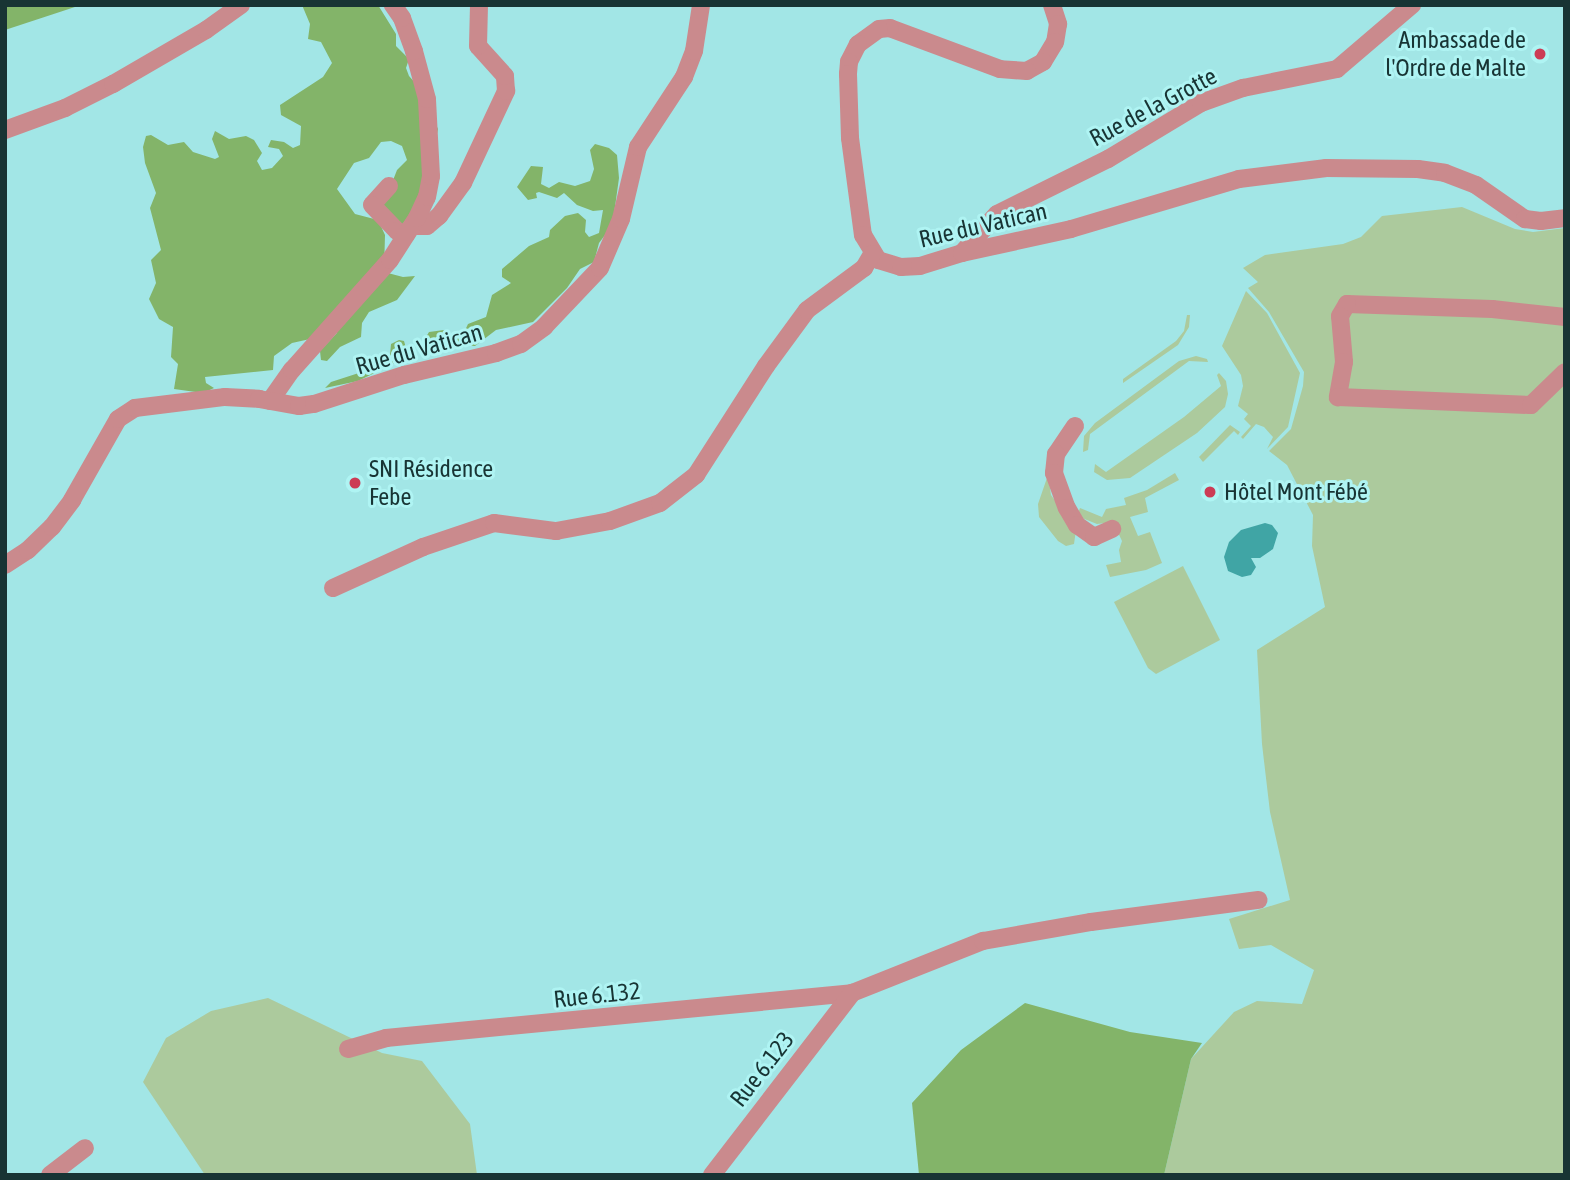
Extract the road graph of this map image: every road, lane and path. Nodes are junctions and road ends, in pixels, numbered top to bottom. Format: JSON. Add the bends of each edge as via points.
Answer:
{"nodes":[{"id":1,"x":241,"y":5,"type":"edge"},
{"id":2,"x":393,"y":5,"type":"edge"},
{"id":3,"x":480,"y":5,"type":"edge"},
{"id":4,"x":701,"y":5,"type":"edge"},
{"id":5,"x":1052,"y":5,"type":"edge"},
{"id":6,"x":1412,"y":5,"type":"edge"},
{"id":7,"x":5,"y":130,"type":"edge"},
{"id":8,"x":389,"y":186,"type":"dead end"},
{"id":9,"x":1565,"y":218,"type":"edge"},
{"id":10,"x":410,"y":230,"type":"junction"},
{"id":11,"x":962,"y":253,"type":"junction"},
{"id":12,"x":872,"y":254,"type":"junction"},
{"id":13,"x":1565,"y":317,"type":"edge"},
{"id":14,"x":1565,"y":372,"type":"edge"},
{"id":15,"x":270,"y":401,"type":"junction"},
{"id":16,"x":1076,"y":426,"type":"dead end"},
{"id":17,"x":1112,"y":529,"type":"dead end"},
{"id":18,"x":5,"y":565,"type":"edge"},
{"id":19,"x":332,"y":588,"type":"dead end"},
{"id":20,"x":1259,"y":900,"type":"dead end"},
{"id":21,"x":852,"y":993,"type":"junction"},
{"id":22,"x":348,"y":1049,"type":"dead end"},
{"id":23,"x":85,"y":1148,"type":"dead end"},
{"id":24,"x":50,"y":1175,"type":"edge"},
{"id":25,"x":712,"y":1175,"type":"edge"}],
"edges":[{"from":1,"to":7,"type":"street","via":[[113,84]]},
{"from":2,"to":10,"type":"street","name":"Rue du Vatican","via":[[414,51],[430,120],[427,197]]},
{"from":3,"to":10,"type":"street","via":[[478,46],[505,76],[506,91],[455,194],[427,226]]},
{"from":4,"to":15,"type":"street","name":"Rue du Vatican","via":[[694,51],[684,78],[638,147],[621,219],[600,268],[544,327],[521,344],[496,353],[404,375],[333,400],[299,406]]},
{"from":5,"to":12,"type":"street","via":[[1058,24],[1055,42],[1043,62],[1027,71],[1000,69],[890,28],[879,29],[858,44],[849,62],[850,138],[860,220]]},
{"from":6,"to":11,"type":"street","name":"Rue de la Grotte","via":[[1337,69],[1243,88],[1201,103],[1108,159],[997,214]]},
{"from":8,"to":10,"type":"street","via":[[372,205],[397,231]]},
{"from":9,"to":11,"type":"street","name":"Rue du Vatican","via":[[1525,219],[1476,185],[1445,173],[1326,168],[1239,179],[1071,229]]},
{"from":10,"to":15,"type":"street","name":"Rue du Vatican","via":[[390,260]]},
{"from":11,"to":12,"type":"street","name":"Rue du Vatican","via":[[901,267]]},
{"from":12,"to":19,"type":"street","via":[[864,268],[807,310],[696,475],[660,503],[610,521],[556,531],[494,523],[423,547]]},
{"from":13,"to":14,"type":"street","via":[[1492,309],[1348,304],[1340,316],[1343,362],[1338,397],[1531,405]]},
{"from":15,"to":18,"type":"street","name":"Rue du Vatican","via":[[225,397],[146,405],[126,412],[52,527],[28,551]]},
{"from":16,"to":17,"type":"street","via":[[1056,454],[1054,473],[1077,525],[1094,537]]},
{"from":20,"to":21,"type":"street","via":[[983,941]]},
{"from":21,"to":22,"type":"street","name":"Rue 6.132","via":[[386,1038]]},
{"from":21,"to":25,"type":"street","name":"Rue 6.123"},
{"from":23,"to":24,"type":"street"}]}
